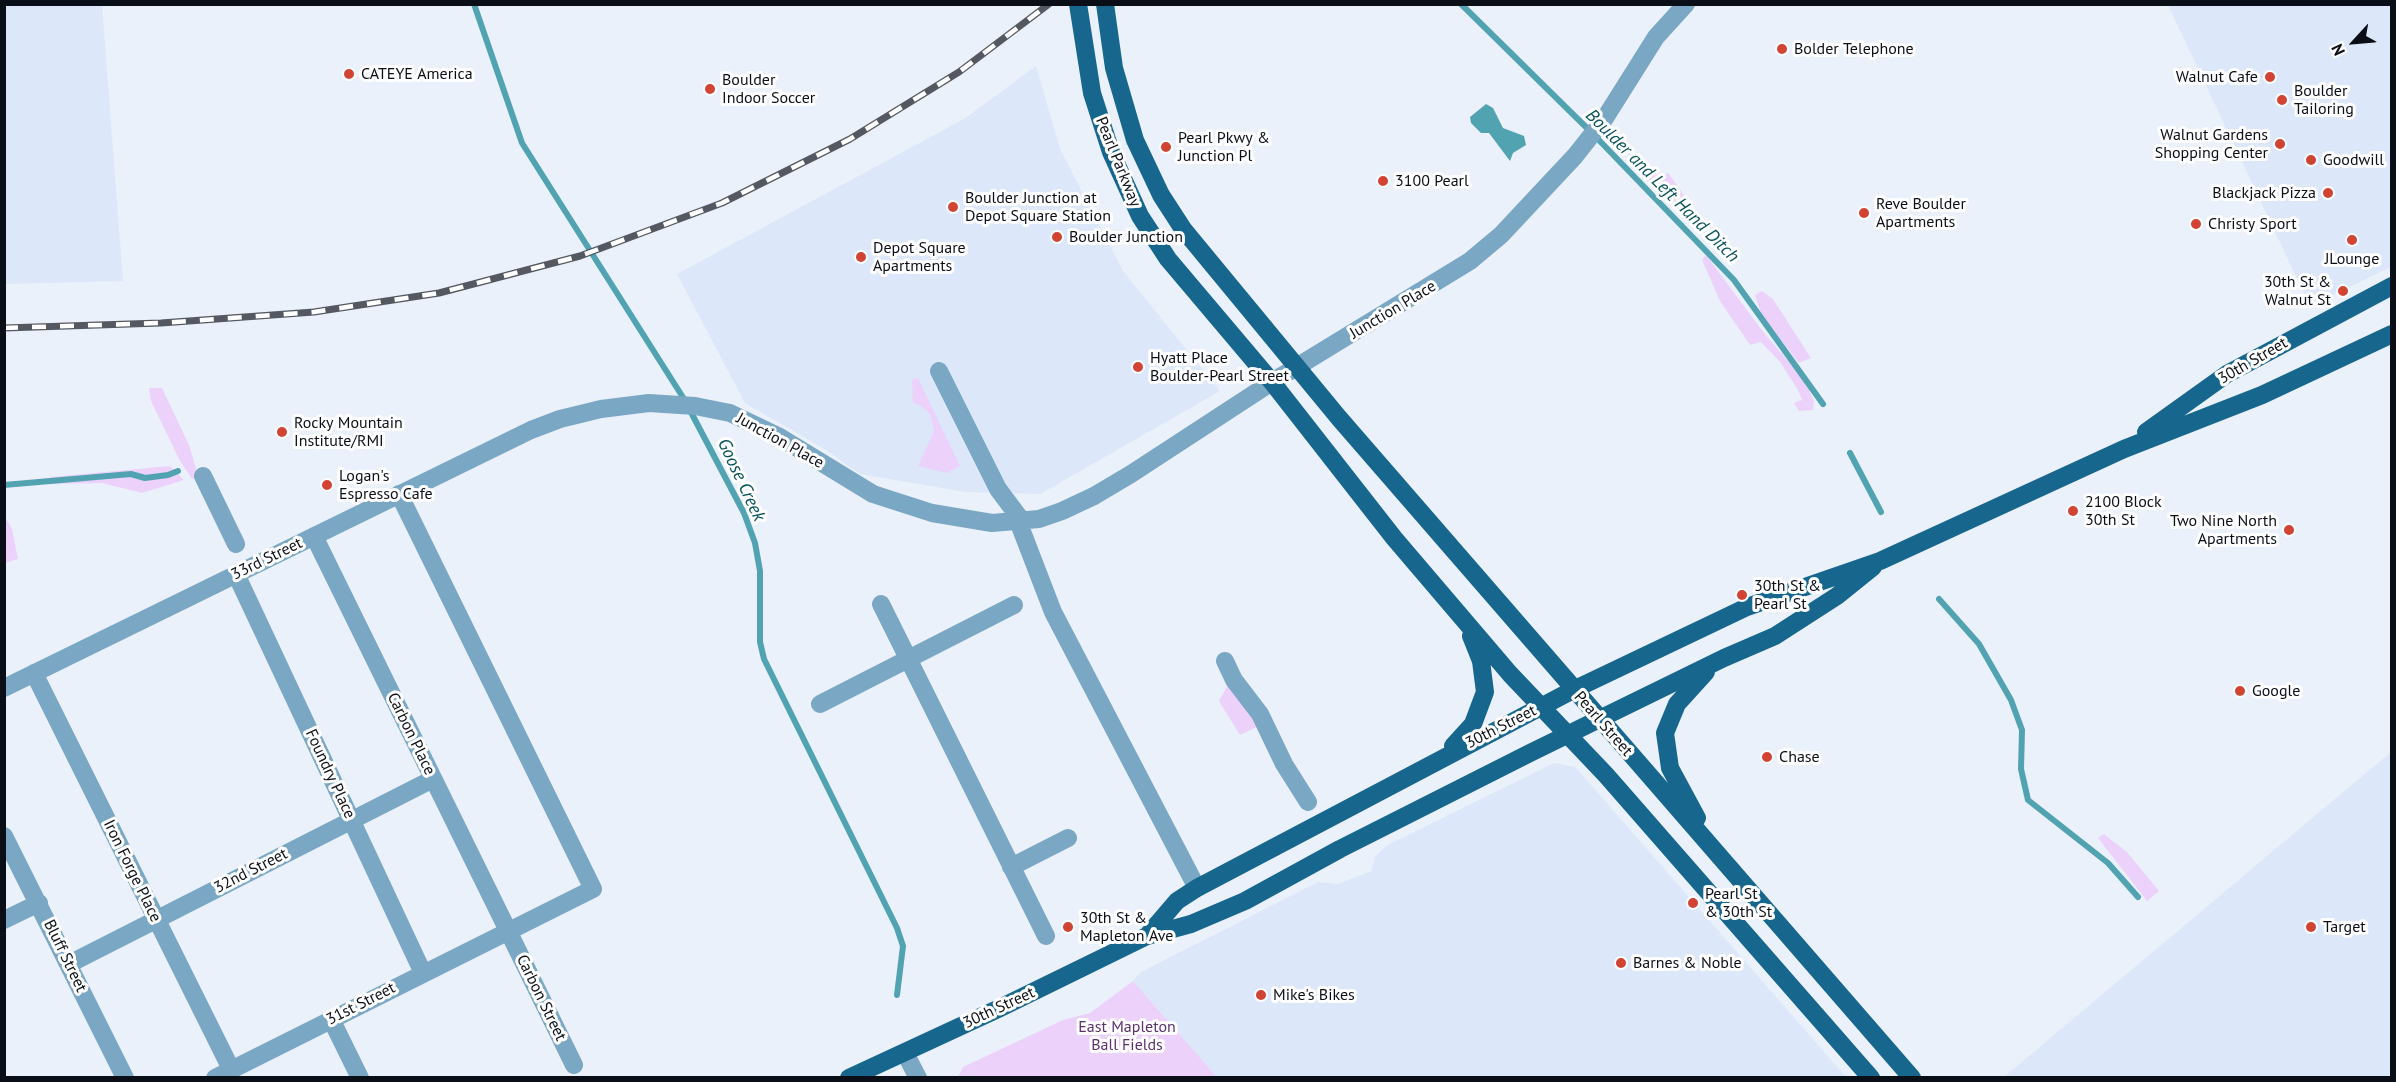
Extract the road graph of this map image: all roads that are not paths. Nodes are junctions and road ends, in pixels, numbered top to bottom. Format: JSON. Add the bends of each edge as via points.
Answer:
{"nodes":[{"id":1,"x":1078,"y":4,"type":"edge"},
{"id":2,"x":1105,"y":4,"type":"edge"},
{"id":3,"x":1686,"y":4,"type":"edge"},
{"id":4,"x":2391,"y":286,"type":"edge"},
{"id":5,"x":2391,"y":334,"type":"edge"},
{"id":6,"x":1298,"y":367,"type":"junction"},
{"id":7,"x":939,"y":371,"type":"dead end"},
{"id":8,"x":1272,"y":382,"type":"junction"},
{"id":9,"x":531,"y":430,"type":"joint"},
{"id":10,"x":2124,"y":448,"type":"junction"},
{"id":11,"x":203,"y":476,"type":"dead end"},
{"id":12,"x":399,"y":494,"type":"junction"},
{"id":13,"x":1020,"y":521,"type":"junction"},
{"id":14,"x":314,"y":536,"type":"junction"},
{"id":15,"x":236,"y":544,"type":"dead end"},
{"id":16,"x":1880,"y":561,"type":"junction"},
{"id":17,"x":236,"y":574,"type":"junction"},
{"id":18,"x":881,"y":604,"type":"dead end"},
{"id":19,"x":1014,"y":605,"type":"dead end"},
{"id":20,"x":1462,"y":618,"type":"junction"},
{"id":21,"x":909,"y":658,"type":"junction"},
{"id":22,"x":1724,"y":658,"type":"junction"},
{"id":23,"x":1225,"y":660,"type":"dead end"},
{"id":24,"x":34,"y":673,"type":"junction"},
{"id":25,"x":4,"y":688,"type":"edge"},
{"id":26,"x":1573,"y":690,"type":"junction"},
{"id":27,"x":820,"y":704,"type":"dead end"},
{"id":28,"x":1539,"y":706,"type":"junction"},
{"id":29,"x":1599,"y":720,"type":"junction"},
{"id":30,"x":1568,"y":735,"type":"junction"},
{"id":31,"x":1440,"y":758,"type":"junction"},
{"id":32,"x":433,"y":779,"type":"junction"},
{"id":33,"x":1308,"y":802,"type":"dead end"},
{"id":34,"x":352,"y":820,"type":"junction"},
{"id":35,"x":4,"y":836,"type":"edge"},
{"id":36,"x":1068,"y":838,"type":"dead end"},
{"id":37,"x":1721,"y":858,"type":"junction"},
{"id":38,"x":1011,"y":867,"type":"junction"},
{"id":39,"x":1197,"y":888,"type":"junction"},
{"id":40,"x":39,"y":903,"type":"junction"},
{"id":41,"x":156,"y":919,"type":"junction"},
{"id":42,"x":4,"y":920,"type":"edge"},
{"id":43,"x":508,"y":931,"type":"junction"},
{"id":44,"x":1046,"y":936,"type":"dead end"},
{"id":45,"x":1147,"y":936,"type":"junction"},
{"id":46,"x":69,"y":964,"type":"junction"},
{"id":47,"x":423,"y":973,"type":"junction"},
{"id":48,"x":331,"y":1019,"type":"junction"},
{"id":49,"x":904,"y":1053,"type":"junction"},
{"id":50,"x":574,"y":1065,"type":"dead end"},
{"id":51,"x":223,"y":1073,"type":"edge"},
{"id":52,"x":125,"y":1077,"type":"edge"},
{"id":53,"x":360,"y":1077,"type":"edge"},
{"id":54,"x":849,"y":1077,"type":"edge"},
{"id":55,"x":918,"y":1077,"type":"edge"},
{"id":56,"x":1871,"y":1077,"type":"edge"},
{"id":57,"x":1912,"y":1077,"type":"edge"}],
"edges":[{"from":1,"to":8,"type":"main road","name":"Pearl Parkway","via":[[1092,93],[1111,152],[1140,216],[1190,287]]},
{"from":2,"to":6,"type":"main road","name":"Pearl Parkway","via":[[1114,68],[1125,108],[1161,195],[1188,236]]},
{"from":3,"to":6,"type":"street","name":"Junction Place","via":[[1638,61],[1605,118],[1579,151],[1515,221],[1470,261]]},
{"from":4,"to":10,"type":"main road","name":"30th Street","via":[[2227,374]]},
{"from":5,"to":10,"type":"main road","name":"30th Street","via":[[2262,395]]},
{"from":6,"to":8,"type":"street","name":"Junction Place"},
{"from":6,"to":26,"type":"main road","name":"Pearl Street"},
{"from":7,"to":13,"type":"street","via":[[998,489]]},
{"from":8,"to":13,"type":"street","name":"Junction Place","via":[[1094,496],[1062,511]]},
{"from":8,"to":20,"type":"main road","name":"Pearl Street"},
{"from":9,"to":12,"type":"street","name":"33rd Street"},
{"from":9,"to":13,"type":"street","name":"Junction Place","via":[[576,414],[649,403],[718,410],[778,436],[887,500],[969,520]]},
{"from":10,"to":16,"type":"main road","name":"30th Street"},
{"from":11,"to":15,"type":"street"},
{"from":12,"to":14,"type":"street","name":"33rd Street"},
{"from":12,"to":43,"type":"street","name":"31st Street","via":[[593,889]]},
{"from":13,"to":39,"type":"street","via":[[1053,612]]},
{"from":14,"to":17,"type":"street","name":"33rd Street"},
{"from":14,"to":32,"type":"street","name":"Carbon Place"},
{"from":16,"to":22,"type":"main road","name":"30th Street","via":[[1837,596],[1775,636]]},
{"from":16,"to":26,"type":"main road","name":"30th Street","via":[[1747,607]]},
{"from":17,"to":24,"type":"street","name":"33rd Street"},
{"from":17,"to":34,"type":"street","name":"Foundry Place"},
{"from":18,"to":21,"type":"street"},
{"from":19,"to":21,"type":"street"},
{"from":20,"to":28,"type":"main road","name":"Pearl Street"},
{"from":20,"to":31,"type":"main road","via":[[1481,661],[1485,692],[1473,724]]},
{"from":21,"to":27,"type":"street"},
{"from":21,"to":38,"type":"street"},
{"from":22,"to":29,"type":"main road","name":"30th Street"},
{"from":22,"to":37,"type":"main road","via":[[1683,695],[1665,733],[1666,757],[1676,783]]},
{"from":23,"to":33,"type":"street"},
{"from":24,"to":25,"type":"street","name":"33rd Street"},
{"from":24,"to":41,"type":"street","name":"Iron Forge Place"},
{"from":26,"to":28,"type":"main road","name":"30th Street"},
{"from":26,"to":29,"type":"main road","name":"Pearl Street"},
{"from":28,"to":30,"type":"main road","name":"Pearl Street"},
{"from":28,"to":31,"type":"main road","name":"30th Street"},
{"from":29,"to":30,"type":"main road","name":"30th Street"},
{"from":29,"to":37,"type":"main road","name":"Pearl Street"},
{"from":30,"to":45,"type":"main road","name":"30th Street","via":[[1245,901],[1191,924]]},
{"from":30,"to":56,"type":"main road","name":"Pearl Street"},
{"from":31,"to":39,"type":"main road","name":"30th Street"},
{"from":32,"to":34,"type":"street","name":"32nd Street"},
{"from":32,"to":43,"type":"street","name":"Carbon Place"},
{"from":34,"to":41,"type":"street","name":"32nd Street"},
{"from":34,"to":47,"type":"street","name":"Foundry Place"},
{"from":35,"to":40,"type":"street","name":"Bluff Street"},
{"from":36,"to":38,"type":"street"},
{"from":37,"to":57,"type":"main road","name":"Pearl Street"},
{"from":38,"to":44,"type":"street"},
{"from":39,"to":45,"type":"main road","name":"30th Street","via":[[1177,901]]},
{"from":40,"to":42,"type":"street"},
{"from":40,"to":46,"type":"street","name":"Bluff Street"},
{"from":41,"to":46,"type":"street","name":"32nd Street"},
{"from":41,"to":51,"type":"street","name":"Iron Forge Place"},
{"from":43,"to":47,"type":"street","name":"31st Street"},
{"from":43,"to":50,"type":"street","name":"Carbon Street"},
{"from":45,"to":49,"type":"main road","name":"30th Street"},
{"from":46,"to":52,"type":"street","name":"Bluff Street"},
{"from":47,"to":48,"type":"street","name":"31st Street"},
{"from":48,"to":51,"type":"street","name":"31st Street"},
{"from":48,"to":53,"type":"street"},
{"from":49,"to":54,"type":"main road","name":"30th Street"},
{"from":49,"to":55,"type":"street"}]}
